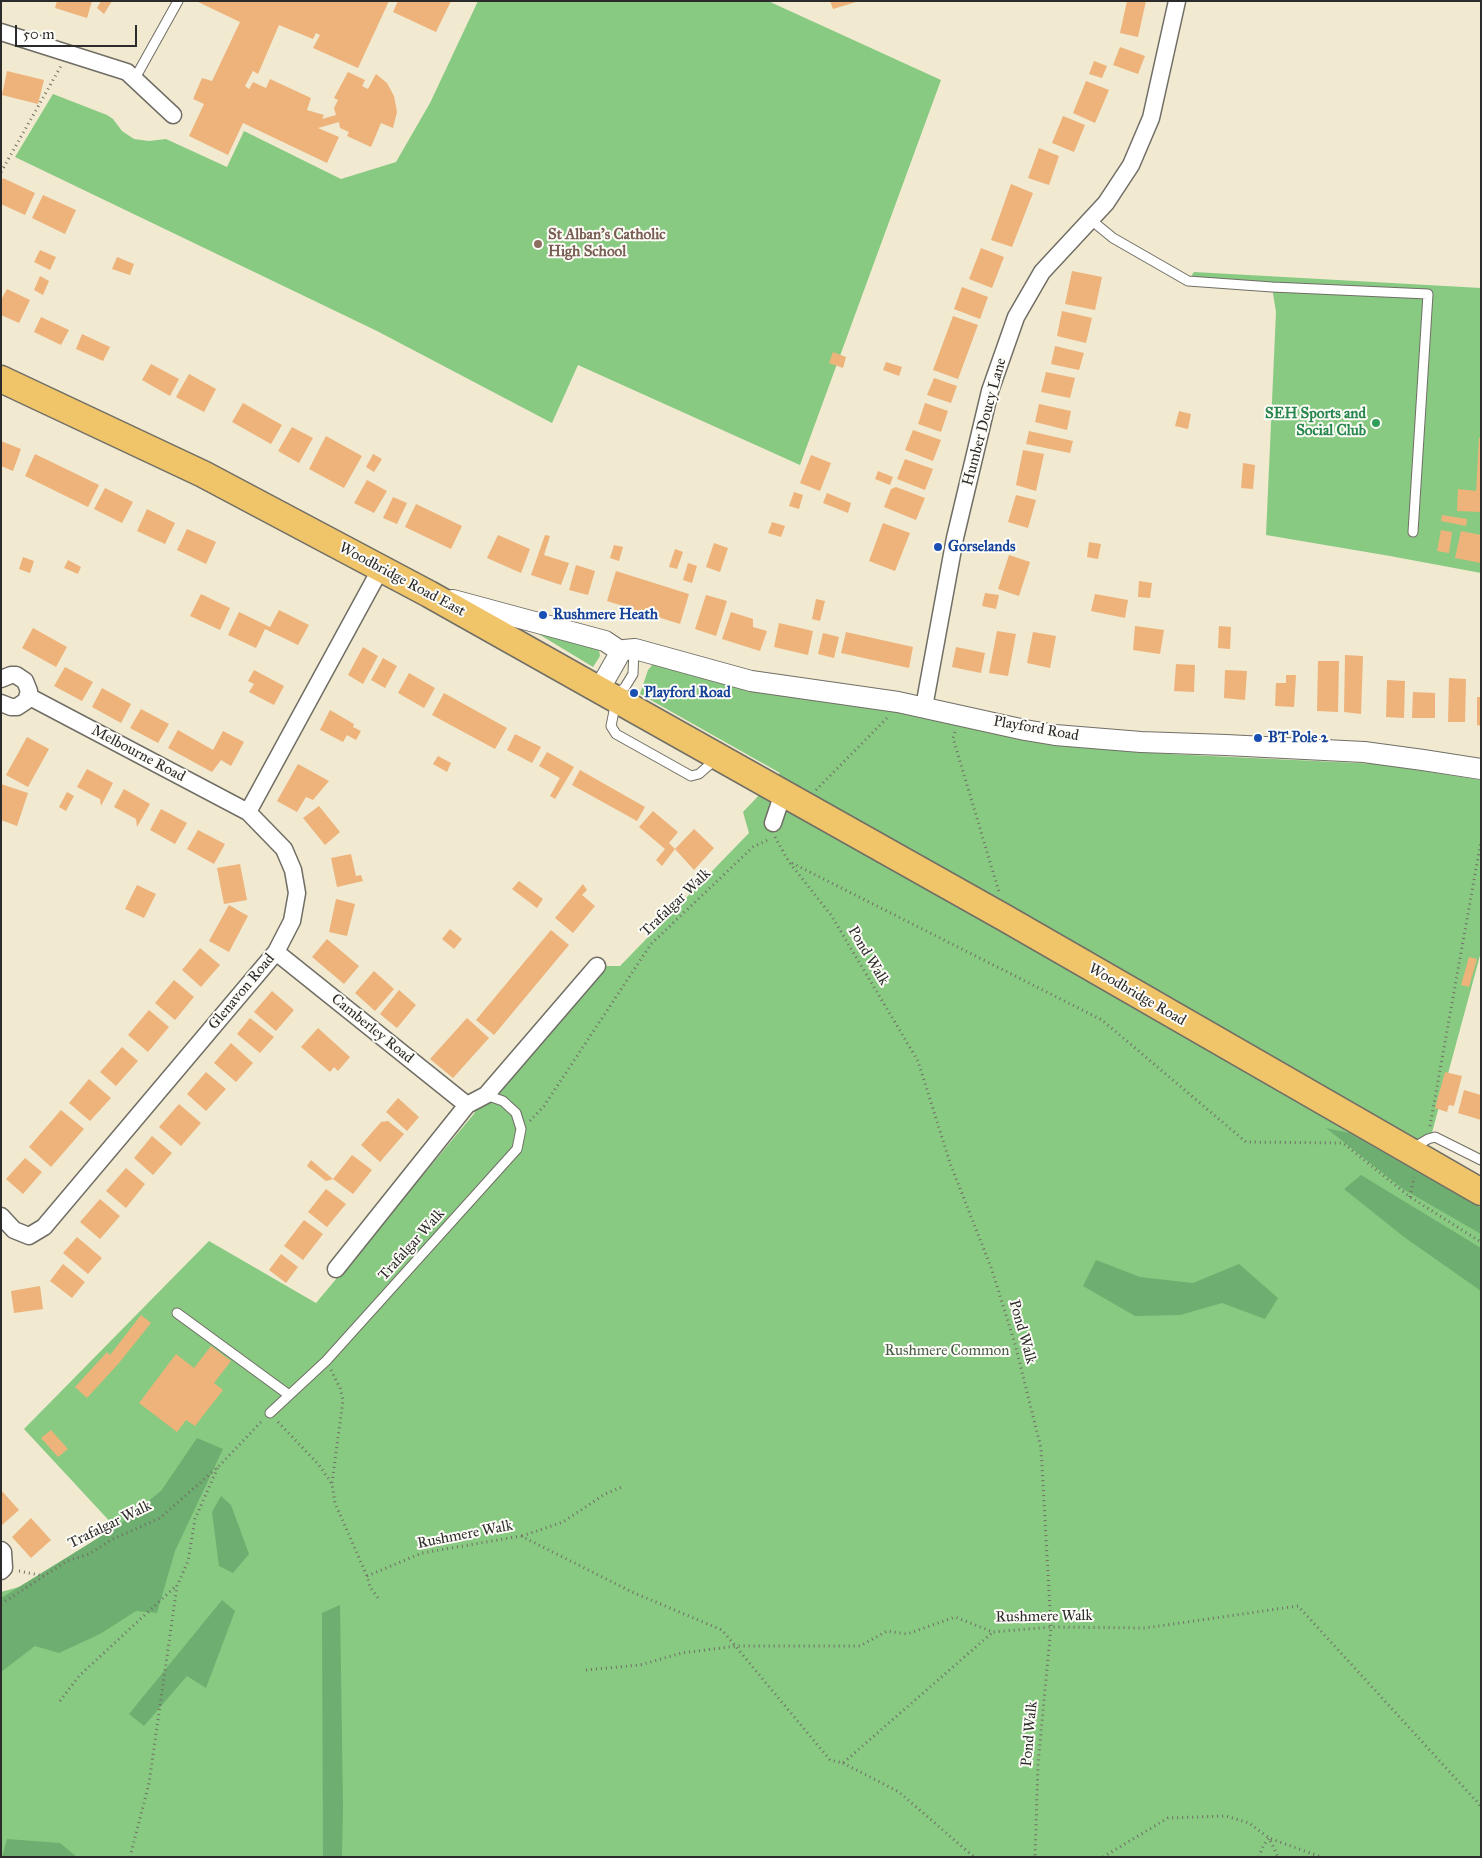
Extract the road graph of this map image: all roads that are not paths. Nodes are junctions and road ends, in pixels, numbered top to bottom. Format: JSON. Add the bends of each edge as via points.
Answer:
{"nodes":[{"id":1,"x":178,"y":1,"type":"edge"},
{"id":2,"x":1177,"y":1,"type":"edge"},
{"id":3,"x":1,"y":32,"type":"edge"},
{"id":4,"x":134,"y":80,"type":"junction"},
{"id":5,"x":173,"y":115,"type":"dead end"},
{"id":6,"x":1090,"y":220,"type":"junction"},
{"id":7,"x":1,"y":379,"type":"edge"},
{"id":8,"x":1413,"y":532,"type":"dead end"},
{"id":9,"x":381,"y":568,"type":"junction"},
{"id":10,"x":430,"y":594,"type":"junction"},
{"id":11,"x":627,"y":651,"type":"junction"},
{"id":12,"x":1,"y":679,"type":"edge"},
{"id":13,"x":28,"y":696,"type":"junction"},
{"id":14,"x":609,"y":696,"type":"junction"},
{"id":15,"x":924,"y":707,"type":"junction"},
{"id":16,"x":3,"y":709,"type":"edge"},
{"id":17,"x":1481,"y":770,"type":"edge"},
{"id":18,"x":796,"y":796,"type":"junction"},
{"id":19,"x":248,"y":812,"type":"junction"},
{"id":20,"x":774,"y":831,"type":"road end"},
{"id":21,"x":276,"y":952,"type":"junction"},
{"id":22,"x":597,"y":966,"type":"dead end"},
{"id":23,"x":486,"y":1094,"type":"junction"},
{"id":24,"x":467,"y":1105,"type":"junction"},
{"id":25,"x":1418,"y":1149,"type":"junction"},
{"id":26,"x":1481,"y":1160,"type":"edge"},
{"id":27,"x":1481,"y":1192,"type":"edge"},
{"id":28,"x":1,"y":1216,"type":"edge"},
{"id":29,"x":336,"y":1269,"type":"dead end"},
{"id":30,"x":177,"y":1313,"type":"dead end"},
{"id":31,"x":290,"y":1395,"type":"junction"},
{"id":32,"x":270,"y":1413,"type":"road end"},
{"id":33,"x":1,"y":1550,"type":"edge"},
{"id":34,"x":3,"y":1570,"type":"edge"}],
"edges":[{"from":1,"to":4,"type":"lane"},
{"from":2,"to":6,"type":"street","name":"Humber Doucy Lane","via":[[1150,118],[1130,165],[1106,203]]},
{"from":3,"to":4,"type":"street","via":[[127,72]]},
{"from":4,"to":5,"type":"street"},
{"from":6,"to":8,"type":"lane","via":[[1113,238],[1188,281],[1428,294]]},
{"from":6,"to":15,"type":"street","name":"Humber Doucy Lane","via":[[1042,272],[1016,317],[990,391],[955,538]]},
{"from":7,"to":9,"type":"main road","name":"Woodbridge Road East","via":[[203,474]]},
{"from":9,"to":10,"type":"main road","name":"Woodbridge Road East"},
{"from":9,"to":19,"type":"street"},
{"from":10,"to":11,"type":"street","name":"Playford Road","via":[[605,641]]},
{"from":10,"to":14,"type":"main road","name":"Woodbridge Road East"},
{"from":11,"to":14,"type":"street"},
{"from":11,"to":15,"type":"street","name":"Playford Road","via":[[751,681]]},
{"from":12,"to":13,"type":"street","via":[[11,675],[21,677],[28,685]]},
{"from":13,"to":16,"type":"street","via":[[22,705]]},
{"from":13,"to":19,"type":"street","name":"Melbourne Road"},
{"from":14,"to":18,"type":"main road","name":"Woodbridge Road East"},
{"from":15,"to":17,"type":"street","name":"Playford Road","via":[[1056,735],[1364,752]]},
{"from":18,"to":20,"type":"street"},
{"from":18,"to":25,"type":"main road","name":"Woodbridge Road"},
{"from":19,"to":21,"type":"street","name":"Glenavon Road","via":[[284,849],[297,893],[292,921]]},
{"from":21,"to":24,"type":"street","name":"Camberley Road"},
{"from":21,"to":28,"type":"street","name":"Glenavon Road","via":[[44,1227],[29,1236],[14,1230]]},
{"from":22,"to":23,"type":"street"},
{"from":23,"to":24,"type":"street"},
{"from":23,"to":31,"type":"lane","name":"Trafalgar Walk","via":[[503,1101],[516,1113],[522,1129],[517,1149],[326,1361]]},
{"from":24,"to":29,"type":"street"},
{"from":25,"to":26,"type":"lane","via":[[1435,1137]]},
{"from":25,"to":27,"type":"main road","name":"Woodbridge Road"},
{"from":30,"to":31,"type":"lane"},
{"from":31,"to":32,"type":"lane","name":"Trafalgar Walk"},
{"from":33,"to":34,"type":"street"}]}
